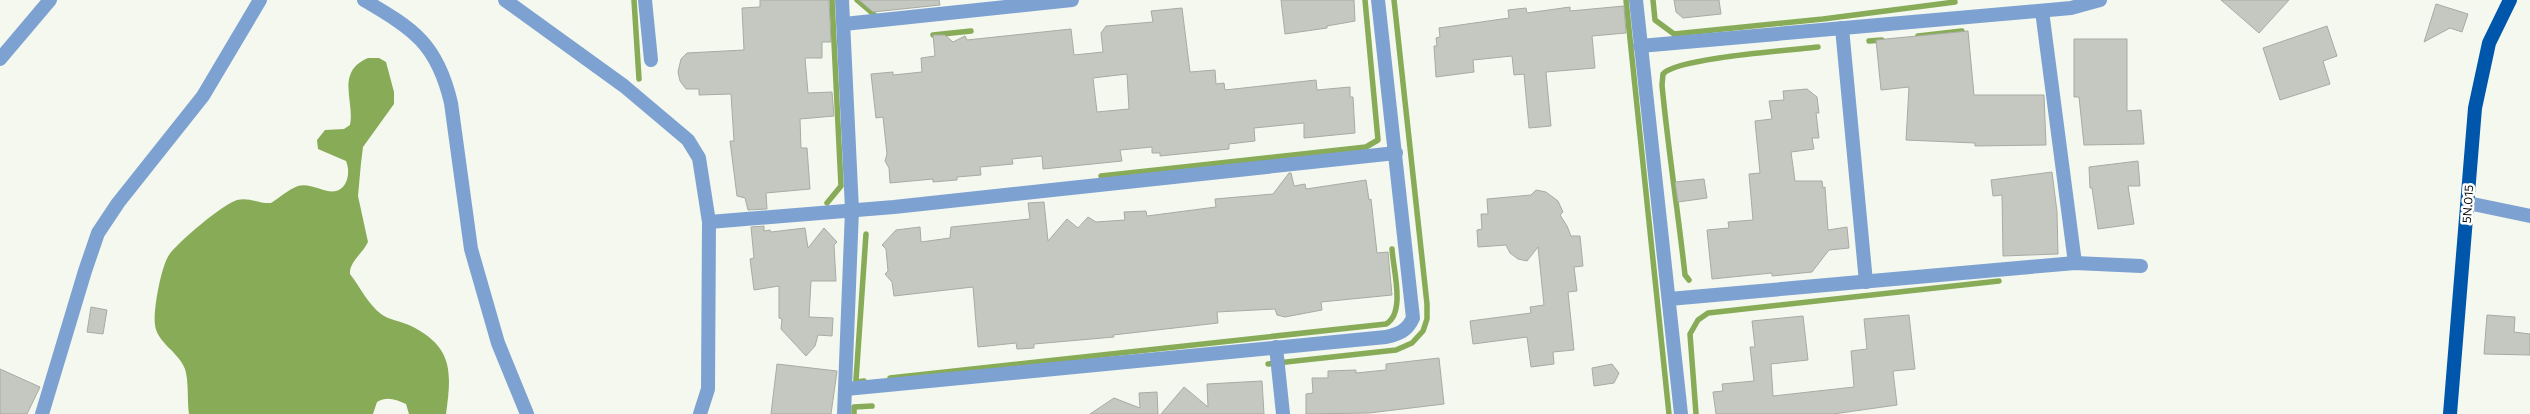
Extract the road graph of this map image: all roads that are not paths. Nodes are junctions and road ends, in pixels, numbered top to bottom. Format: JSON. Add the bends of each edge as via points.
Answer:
{"nodes":[{"id":1,"x":50,"y":0,"type":"edge"},
{"id":2,"x":260,"y":0,"type":"edge"},
{"id":3,"x":364,"y":0,"type":"edge"},
{"id":4,"x":505,"y":0,"type":"edge"},
{"id":5,"x":645,"y":0,"type":"edge"},
{"id":6,"x":842,"y":0,"type":"edge"},
{"id":7,"x":1072,"y":0,"type":"edge"},
{"id":8,"x":1378,"y":0,"type":"edge"},
{"id":9,"x":1636,"y":0,"type":"edge"},
{"id":10,"x":2100,"y":0,"type":"edge"},
{"id":11,"x":2510,"y":0,"type":"edge"},
{"id":12,"x":2042,"y":11,"type":"junction"},
{"id":13,"x":844,"y":24,"type":"junction"},
{"id":14,"x":1842,"y":28,"type":"junction"},
{"id":15,"x":1640,"y":46,"type":"junction"},
{"id":16,"x":0,"y":59,"type":"edge"},
{"id":17,"x":650,"y":60,"type":"dead end"},
{"id":18,"x":1396,"y":153,"type":"junction"},
{"id":19,"x":2468,"y":204,"type":"junction"},
{"id":20,"x":852,"y":210,"type":"junction"},
{"id":21,"x":2530,"y":216,"type":"edge"},
{"id":22,"x":709,"y":222,"type":"junction"},
{"id":23,"x":2075,"y":263,"type":"junction"},
{"id":24,"x":2140,"y":266,"type":"dead end"},
{"id":25,"x":1866,"y":282,"type":"junction"},
{"id":26,"x":1669,"y":299,"type":"junction"},
{"id":27,"x":1276,"y":347,"type":"junction"},
{"id":28,"x":846,"y":389,"type":"junction"},
{"id":29,"x":42,"y":414,"type":"edge"},
{"id":30,"x":527,"y":414,"type":"edge"},
{"id":31,"x":700,"y":414,"type":"edge"},
{"id":32,"x":844,"y":414,"type":"edge"},
{"id":33,"x":1283,"y":414,"type":"edge"},
{"id":34,"x":1681,"y":414,"type":"edge"},
{"id":35,"x":2450,"y":414,"type":"edge"}],
"edges":[{"from":1,"to":16,"type":"street"},
{"from":2,"to":29,"type":"street","via":[[203,96],[98,233]]},
{"from":3,"to":30,"type":"street","via":[[416,33],[439,64],[451,103],[470,249],[498,343]]},
{"from":4,"to":22,"type":"street","via":[[624,86],[688,140],[699,158]]},
{"from":5,"to":17,"type":"street"},
{"from":6,"to":13,"type":"street"},
{"from":7,"to":13,"type":"street"},
{"from":8,"to":18,"type":"street"},
{"from":9,"to":15,"type":"street"},
{"from":10,"to":12,"type":"street"},
{"from":11,"to":19,"type":"main road","name":"5N.015","via":[[2489,43],[2474,108]]},
{"from":12,"to":14,"type":"street"},
{"from":12,"to":23,"type":"street"},
{"from":13,"to":20,"type":"street"},
{"from":14,"to":15,"type":"street"},
{"from":14,"to":25,"type":"street"},
{"from":15,"to":26,"type":"street"},
{"from":18,"to":20,"type":"street"},
{"from":18,"to":27,"type":"street","via":[[1414,318],[1409,327],[1401,334],[1386,337]]},
{"from":19,"to":21,"type":"street"},
{"from":19,"to":35,"type":"main road","name":"5N.015"},
{"from":20,"to":22,"type":"street"},
{"from":20,"to":28,"type":"street"},
{"from":22,"to":31,"type":"street","via":[[708,389]]},
{"from":23,"to":24,"type":"street"},
{"from":23,"to":25,"type":"street"},
{"from":25,"to":26,"type":"street"},
{"from":26,"to":34,"type":"street"},
{"from":27,"to":28,"type":"street"},
{"from":27,"to":33,"type":"street"},
{"from":28,"to":32,"type":"street"}]}
